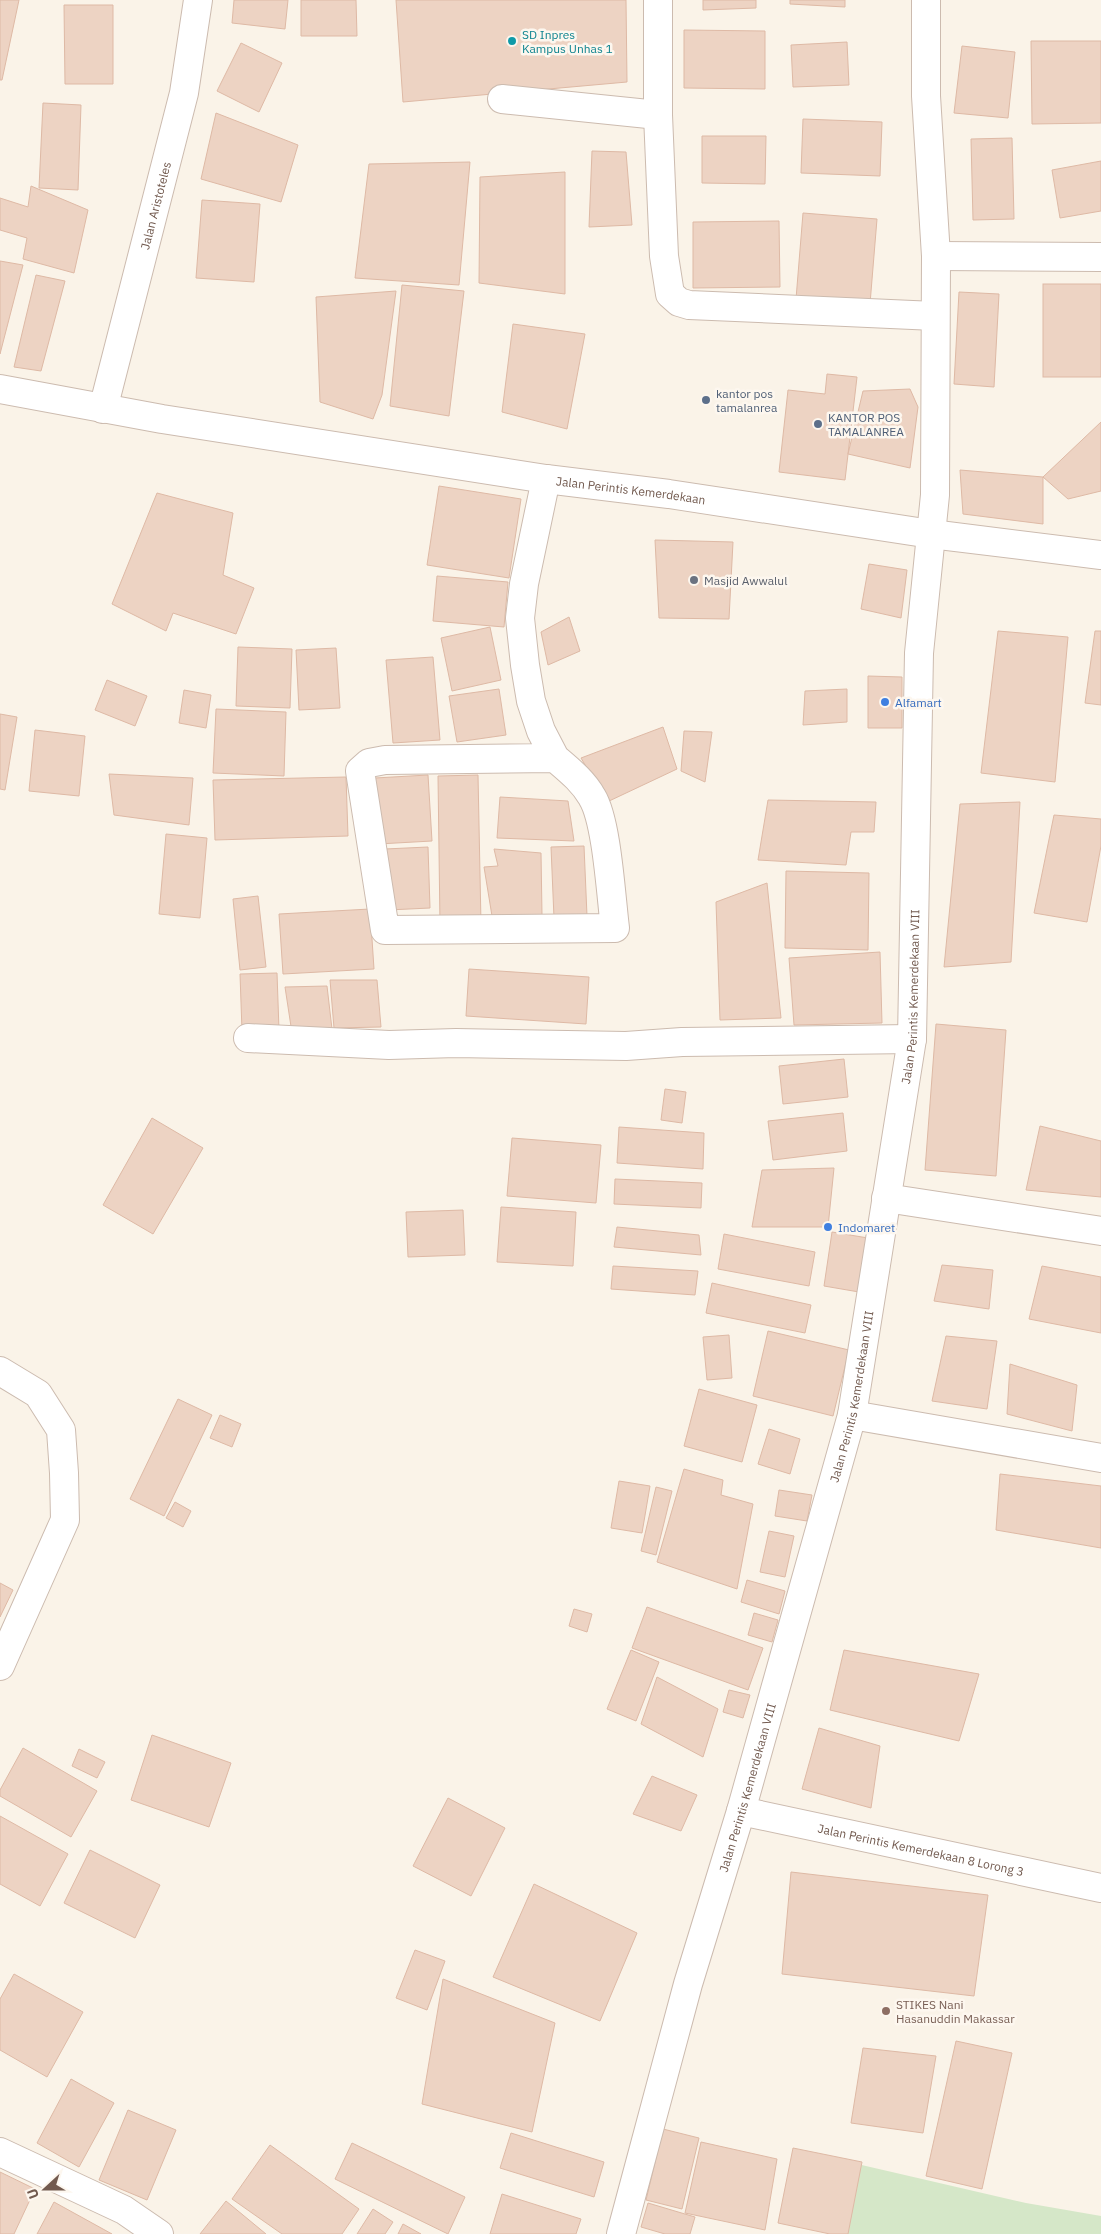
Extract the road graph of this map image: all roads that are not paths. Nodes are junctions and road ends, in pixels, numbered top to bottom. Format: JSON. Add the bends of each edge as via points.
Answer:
{"nodes":[{"id":1,"x":198,"y":0,"type":"edge"},
{"id":2,"x":658,"y":0,"type":"edge"},
{"id":3,"x":926,"y":0,"type":"edge"},
{"id":4,"x":502,"y":99,"type":"dead end"},
{"id":5,"x":658,"y":115,"type":"junction"},
{"id":6,"x":936,"y":256,"type":"junction"},
{"id":7,"x":1101,"y":257,"type":"edge"},
{"id":8,"x":935,"y":316,"type":"junction"},
{"id":9,"x":0,"y":389,"type":"edge"},
{"id":10,"x":103,"y":408,"type":"junction"},
{"id":11,"x":546,"y":479,"type":"junction"},
{"id":12,"x":931,"y":534,"type":"junction"},
{"id":13,"x":1101,"y":555,"type":"edge"},
{"id":14,"x":555,"y":758,"type":"junction"},
{"id":15,"x":248,"y":1038,"type":"dead end"},
{"id":16,"x":912,"y":1039,"type":"junction"},
{"id":17,"x":886,"y":1198,"type":"junction"},
{"id":18,"x":1101,"y":1231,"type":"edge"},
{"id":19,"x":0,"y":1371,"type":"edge"},
{"id":20,"x":852,"y":1415,"type":"junction"},
{"id":21,"x":1101,"y":1458,"type":"edge"},
{"id":22,"x":0,"y":1666,"type":"edge"},
{"id":23,"x":741,"y":1811,"type":"junction"},
{"id":24,"x":1101,"y":1888,"type":"edge"},
{"id":25,"x":0,"y":2152,"type":"edge"},
{"id":26,"x":160,"y":2234,"type":"edge"},
{"id":27,"x":621,"y":2234,"type":"edge"}],
"edges":[{"from":1,"to":10,"type":"street","name":"Jalan Aristoteles","via":[[184,93]]},
{"from":2,"to":5,"type":"street"},
{"from":3,"to":6,"type":"street","name":"Jalan Perintis Kemerdekaan VIII","via":[[926,96]]},
{"from":4,"to":5,"type":"street"},
{"from":5,"to":8,"type":"street","via":[[667,282],[670,294],[679,302]]},
{"from":6,"to":7,"type":"street"},
{"from":6,"to":8,"type":"street","name":"Jalan Perintis Kemerdekaan VIII"},
{"from":8,"to":12,"type":"street","name":"Jalan Perintis Kemerdekaan VIII","via":[[935,494]]},
{"from":9,"to":10,"type":"street","name":"Jalan Perintis Kemerdekaan"},
{"from":10,"to":11,"type":"street","name":"Jalan Perintis Kemerdekaan"},
{"from":11,"to":12,"type":"street","name":"Jalan Perintis Kemerdekaan","via":[[670,494]]},
{"from":11,"to":14,"type":"street","via":[[520,618],[532,701],[541,731]]},
{"from":12,"to":13,"type":"street","name":"Jalan Perintis Kemerdekaan"},
{"from":12,"to":16,"type":"street","name":"Jalan Perintis Kemerdekaan VIII","via":[[919,653]]},
{"from":14,"to":14,"type":"street","via":[[577,777],[593,799],[601,820],[615,928],[385,930],[360,771],[369,763],[385,760]]},
{"from":15,"to":16,"type":"street","via":[[389,1045],[626,1046],[682,1042]]},
{"from":16,"to":17,"type":"street","name":"Jalan Perintis Kemerdekaan VIII"},
{"from":17,"to":18,"type":"street"},
{"from":17,"to":20,"type":"street","name":"Jalan Perintis Kemerdekaan VIII"},
{"from":19,"to":22,"type":"street","via":[[38,1394],[60,1430],[65,1520]]},
{"from":20,"to":21,"type":"street"},
{"from":20,"to":23,"type":"street","name":"Jalan Perintis Kemerdekaan VIII"},
{"from":23,"to":24,"type":"street","name":"Jalan Perintis Kemerdekaan 8 Lorong 3"},
{"from":23,"to":27,"type":"street","name":"Jalan Perintis Kemerdekaan VIII","via":[[688,1984]]},
{"from":25,"to":26,"type":"street","via":[[124,2210]]}]}
